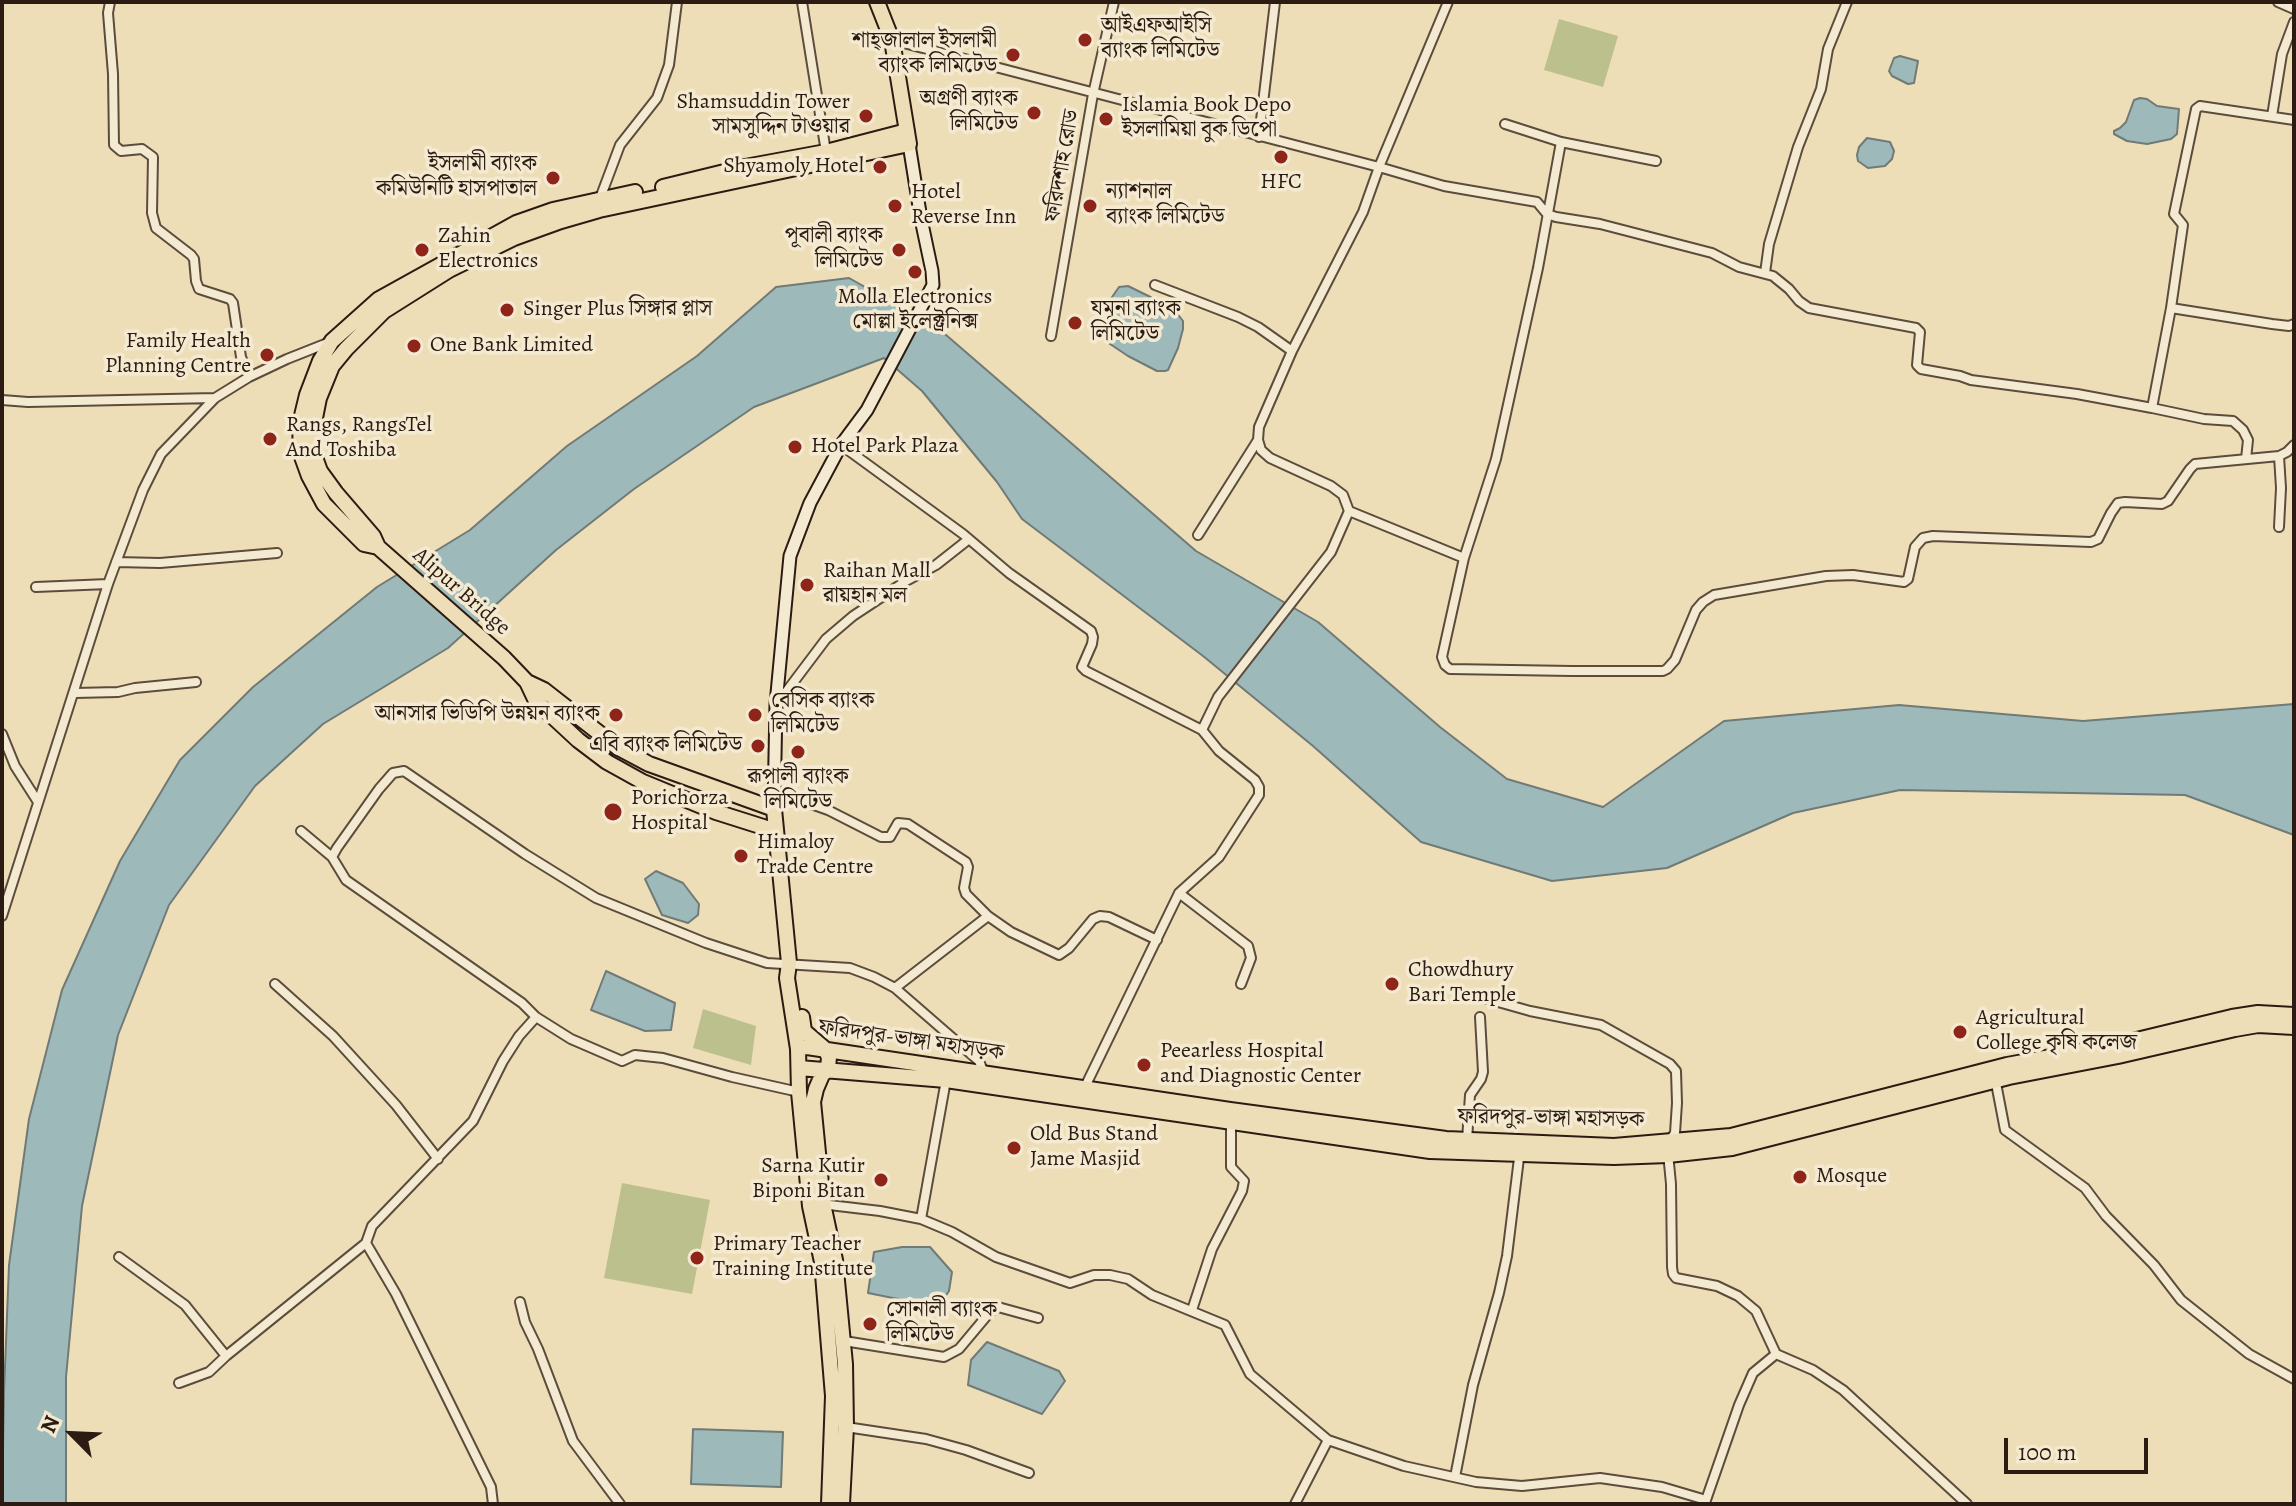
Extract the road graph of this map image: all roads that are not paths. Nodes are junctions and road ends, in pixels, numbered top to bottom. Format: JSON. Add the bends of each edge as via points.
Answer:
{"nodes":[{"id":1,"x":110,"y":2,"type":"edge"},
{"id":2,"x":677,"y":2,"type":"edge"},
{"id":3,"x":802,"y":2,"type":"edge"},
{"id":4,"x":877,"y":2,"type":"edge"},
{"id":5,"x":1114,"y":2,"type":"edge"},
{"id":6,"x":1275,"y":2,"type":"edge"},
{"id":7,"x":1448,"y":2,"type":"edge"},
{"id":8,"x":1847,"y":2,"type":"edge"},
{"id":9,"x":2278,"y":2,"type":"edge"},
{"id":10,"x":2294,"y":9,"type":"edge"},
{"id":11,"x":2294,"y":22,"type":"edge"},
{"id":12,"x":892,"y":40,"type":"junction"},
{"id":13,"x":1093,"y":94,"type":"junction"},
{"id":14,"x":2272,"y":116,"type":"junction"},
{"id":15,"x":2294,"y":120,"type":"edge"},
{"id":16,"x":1505,"y":124,"type":"dead end"},
{"id":17,"x":1259,"y":137,"type":"junction"},
{"id":18,"x":908,"y":138,"type":"junction"},
{"id":19,"x":1561,"y":142,"type":"junction"},
{"id":20,"x":826,"y":152,"type":"junction"},
{"id":21,"x":1656,"y":161,"type":"dead end"},
{"id":22,"x":1379,"y":167,"type":"junction"},
{"id":23,"x":599,"y":205,"type":"junction"},
{"id":24,"x":1547,"y":214,"type":"junction"},
{"id":25,"x":1765,"y":273,"type":"junction"},
{"id":26,"x":1155,"y":285,"type":"dead end"},
{"id":27,"x":2171,"y":308,"type":"junction"},
{"id":28,"x":2294,"y":324,"type":"edge"},
{"id":29,"x":1051,"y":336,"type":"dead end"},
{"id":30,"x":332,"y":341,"type":"junction"},
{"id":31,"x":346,"y":349,"type":"junction"},
{"id":32,"x":1292,"y":351,"type":"junction"},
{"id":33,"x":249,"y":377,"type":"junction"},
{"id":34,"x":215,"y":398,"type":"junction"},
{"id":35,"x":2,"y":400,"type":"edge"},
{"id":36,"x":2152,"y":408,"type":"junction"},
{"id":37,"x":1258,"y":440,"type":"junction"},
{"id":38,"x":841,"y":445,"type":"junction"},
{"id":39,"x":2294,"y":445,"type":"edge"},
{"id":40,"x":2279,"y":456,"type":"junction"},
{"id":41,"x":2246,"y":459,"type":"junction"},
{"id":42,"x":1349,"y":511,"type":"junction"},
{"id":43,"x":2279,"y":527,"type":"dead end"},
{"id":44,"x":1198,"y":535,"type":"dead end"},
{"id":45,"x":969,"y":539,"type":"junction"},
{"id":46,"x":378,"y":547,"type":"junction"},
{"id":47,"x":277,"y":553,"type":"dead end"},
{"id":48,"x":1464,"y":558,"type":"junction"},
{"id":49,"x":116,"y":562,"type":"junction"},
{"id":50,"x":108,"y":584,"type":"junction"},
{"id":51,"x":36,"y":587,"type":"dead end"},
{"id":52,"x":196,"y":682,"type":"dead end"},
{"id":53,"x":527,"y":682,"type":"junction"},
{"id":54,"x":75,"y":693,"type":"junction"},
{"id":55,"x":776,"y":704,"type":"junction"},
{"id":56,"x":1202,"y":730,"type":"junction"},
{"id":57,"x":2,"y":734,"type":"edge"},
{"id":58,"x":775,"y":791,"type":"junction"},
{"id":59,"x":38,"y":802,"type":"junction"},
{"id":60,"x":774,"y":809,"type":"junction"},
{"id":61,"x":301,"y":831,"type":"dead end"},
{"id":62,"x":776,"y":831,"type":"junction"},
{"id":63,"x":332,"y":857,"type":"junction"},
{"id":64,"x":1179,"y":893,"type":"junction"},
{"id":65,"x":2,"y":916,"type":"edge"},
{"id":66,"x":988,"y":916,"type":"junction"},
{"id":67,"x":1157,"y":940,"type":"junction"},
{"id":68,"x":789,"y":963,"type":"junction"},
{"id":69,"x":275,"y":984,"type":"dead end"},
{"id":70,"x":1241,"y":984,"type":"dead end"},
{"id":71,"x":895,"y":988,"type":"junction"},
{"id":72,"x":1484,"y":998,"type":"dead end"},
{"id":73,"x":2294,"y":1015,"type":"edge"},
{"id":74,"x":536,"y":1017,"type":"junction"},
{"id":75,"x":1480,"y":1017,"type":"dead end"},
{"id":76,"x":2294,"y":1027,"type":"edge"},
{"id":77,"x":2157,"y":1041,"type":"junction"},
{"id":78,"x":798,"y":1049,"type":"junction"},
{"id":79,"x":827,"y":1052,"type":"junction"},
{"id":80,"x":799,"y":1068,"type":"junction"},
{"id":81,"x":828,"y":1069,"type":"junction"},
{"id":82,"x":914,"y":1070,"type":"junction"},
{"id":83,"x":984,"y":1073,"type":"junction"},
{"id":84,"x":1994,"y":1075,"type":"junction"},
{"id":85,"x":946,"y":1080,"type":"junction"},
{"id":86,"x":799,"y":1092,"type":"junction"},
{"id":87,"x":1083,"y":1094,"type":"junction"},
{"id":88,"x":1230,"y":1116,"type":"junction"},
{"id":89,"x":1467,"y":1140,"type":"junction"},
{"id":90,"x":1430,"y":1144,"type":"junction"},
{"id":91,"x":1520,"y":1148,"type":"junction"},
{"id":92,"x":1668,"y":1149,"type":"junction"},
{"id":93,"x":438,"y":1159,"type":"junction"},
{"id":94,"x":817,"y":1205,"type":"junction"},
{"id":95,"x":921,"y":1219,"type":"junction"},
{"id":96,"x":366,"y":1243,"type":"junction"},
{"id":97,"x":119,"y":1257,"type":"dead end"},
{"id":98,"x":520,"y":1302,"type":"dead end"},
{"id":99,"x":1192,"y":1310,"type":"junction"},
{"id":100,"x":1038,"y":1318,"type":"dead end"},
{"id":101,"x":844,"y":1341,"type":"junction"},
{"id":102,"x":1776,"y":1354,"type":"junction"},
{"id":103,"x":226,"y":1356,"type":"junction"},
{"id":104,"x":2294,"y":1379,"type":"edge"},
{"id":105,"x":179,"y":1383,"type":"dead end"},
{"id":106,"x":846,"y":1427,"type":"junction"},
{"id":107,"x":1328,"y":1440,"type":"junction"},
{"id":108,"x":1029,"y":1473,"type":"dead end"},
{"id":109,"x":1455,"y":1477,"type":"junction"},
{"id":110,"x":1705,"y":1502,"type":"edge"},
{"id":111,"x":493,"y":1504,"type":"edge"},
{"id":112,"x":620,"y":1504,"type":"edge"},
{"id":113,"x":829,"y":1504,"type":"edge"},
{"id":114,"x":842,"y":1504,"type":"edge"},
{"id":115,"x":1295,"y":1504,"type":"edge"},
{"id":116,"x":1967,"y":1504,"type":"edge"}],
"edges":[{"from":1,"to":33,"type":"street","via":[[114,145],[121,151],[142,149],[153,157],[156,228],[194,259],[199,289],[233,303]]},
{"from":2,"to":23,"type":"street","via":[[669,65],[657,98],[620,145]]},
{"from":3,"to":20,"type":"street"},
{"from":4,"to":12,"type":"highway"},
{"from":5,"to":13,"type":"street","name":"ফরিদশাহ রোড"},
{"from":6,"to":17,"type":"street"},
{"from":7,"to":22,"type":"street"},
{"from":8,"to":25,"type":"street","via":[[1798,147]]},
{"from":9,"to":10,"type":"street"},
{"from":11,"to":14,"type":"street","via":[[2282,54]]},
{"from":12,"to":13,"type":"street"},
{"from":12,"to":18,"type":"highway"},
{"from":13,"to":17,"type":"street"},
{"from":13,"to":29,"type":"street","name":"ফরিদশাহ রোড"},
{"from":14,"to":15,"type":"street"},
{"from":14,"to":27,"type":"street","via":[[2200,106],[2193,113],[2174,214],[2183,225]]},
{"from":16,"to":19,"type":"street"},
{"from":17,"to":22,"type":"street"},
{"from":18,"to":20,"type":"highway"},
{"from":18,"to":23,"type":"highway"},
{"from":18,"to":38,"type":"main road","via":[[933,285],[867,410]]},
{"from":19,"to":21,"type":"street"},
{"from":19,"to":24,"type":"street"},
{"from":20,"to":23,"type":"highway"},
{"from":22,"to":24,"type":"street","via":[[1435,184],[1537,202]]},
{"from":22,"to":32,"type":"street","via":[[1363,212]]},
{"from":23,"to":30,"type":"highway","via":[[553,210],[516,223],[379,299]]},
{"from":23,"to":31,"type":"highway","via":[[449,270],[384,311]]},
{"from":24,"to":25,"type":"street","via":[[1712,253]]},
{"from":24,"to":48,"type":"street","via":[[1496,459]]},
{"from":25,"to":36,"type":"street","via":[[1809,308],[1916,328],[1921,369]]},
{"from":26,"to":32,"type":"street","via":[[1238,317]]},
{"from":27,"to":28,"type":"street"},
{"from":27,"to":36,"type":"street"},
{"from":30,"to":31,"type":"street"},
{"from":30,"to":33,"type":"street"},
{"from":30,"to":46,"type":"highway","via":[[307,395],[300,424],[301,454],[324,504],[364,544]]},
{"from":31,"to":46,"type":"highway","via":[[332,366],[319,398],[313,452],[320,471]]},
{"from":32,"to":37,"type":"street"},
{"from":33,"to":34,"type":"street"},
{"from":34,"to":35,"type":"street"},
{"from":34,"to":49,"type":"street","via":[[161,454]]},
{"from":36,"to":41,"type":"street","via":[[2233,421],[2248,440]]},
{"from":37,"to":42,"type":"street","via":[[1270,458],[1343,495]]},
{"from":37,"to":44,"type":"street"},
{"from":38,"to":45,"type":"street"},
{"from":38,"to":55,"type":"main road","via":[[790,556]]},
{"from":39,"to":40,"type":"street"},
{"from":40,"to":41,"type":"street"},
{"from":40,"to":43,"type":"street"},
{"from":41,"to":48,"type":"street","via":[[2195,464],[2162,504],[2118,503],[2098,539],[2091,542],[1933,536],[1915,547],[1904,582],[1826,576],[1714,595],[1696,610],[1675,660],[1663,671],[1450,669],[1442,657]]},
{"from":42,"to":48,"type":"street"},
{"from":42,"to":56,"type":"street","via":[[1331,552],[1218,697]]},
{"from":45,"to":55,"type":"street","via":[[826,639]]},
{"from":45,"to":56,"type":"street","via":[[1091,631],[1092,644],[1082,667],[1086,671]]},
{"from":46,"to":53,"type":"highway","name":"Alipur Bridge"},
{"from":47,"to":49,"type":"street"},
{"from":49,"to":50,"type":"street"},
{"from":50,"to":51,"type":"street"},
{"from":50,"to":54,"type":"street"},
{"from":52,"to":54,"type":"street"},
{"from":53,"to":60,"type":"highway","via":[[649,764]]},
{"from":53,"to":62,"type":"highway","via":[[536,701],[607,762],[716,812]]},
{"from":54,"to":59,"type":"street"},
{"from":55,"to":58,"type":"main road"},
{"from":56,"to":64,"type":"street","via":[[1255,780],[1259,795],[1219,857]]},
{"from":57,"to":59,"type":"street"},
{"from":58,"to":60,"type":"main road"},
{"from":58,"to":66,"type":"street","via":[[881,837],[890,837],[898,823],[908,824],[966,862],[966,894]]},
{"from":59,"to":65,"type":"street"},
{"from":60,"to":62,"type":"highway"},
{"from":61,"to":63,"type":"street"},
{"from":62,"to":68,"type":"highway"},
{"from":63,"to":68,"type":"street","via":[[379,789],[393,773],[404,771],[596,898],[745,957]]},
{"from":63,"to":74,"type":"street","via":[[346,880]]},
{"from":64,"to":67,"type":"street"},
{"from":64,"to":70,"type":"street","via":[[1248,946],[1251,958]]},
{"from":66,"to":67,"type":"street","via":[[1059,955],[1100,916]]},
{"from":66,"to":71,"type":"street"},
{"from":67,"to":87,"type":"street"},
{"from":68,"to":71,"type":"street","via":[[850,968]]},
{"from":68,"to":78,"type":"highway"},
{"from":68,"to":79,"type":"highway","via":[[796,975],[804,1031]]},
{"from":69,"to":93,"type":"street","via":[[333,1036]]},
{"from":71,"to":83,"type":"street","via":[[979,1061]]},
{"from":72,"to":92,"type":"street","via":[[1601,1025],[1670,1064],[1676,1071],[1677,1103]]},
{"from":73,"to":77,"type":"highway","name":"ফরিদপুর-ভাঙ্গা মহাসড়ক","via":[[2258,1013]]},
{"from":74,"to":86,"type":"street","via":[[622,1061],[635,1055],[663,1058]]},
{"from":74,"to":93,"type":"street","via":[[503,1061],[473,1121]]},
{"from":75,"to":89,"type":"street","via":[[1483,1072],[1470,1095]]},
{"from":76,"to":77,"type":"highway","name":"ফরিদপুর-ভাঙ্গা মহাসড়ক","via":[[2258,1025]]},
{"from":77,"to":84,"type":"highway","name":"ফরিদপুর-ভাঙ্গা মহাসড়ক"},
{"from":78,"to":79,"type":"highway","name":"ফরিদপুর-ভাঙ্গা মহাসড়ক"},
{"from":78,"to":80,"type":"highway"},
{"from":79,"to":81,"type":"highway"},
{"from":79,"to":82,"type":"highway","name":"ফরিদপুর-ভাঙ্গা মহাসড়ক"},
{"from":80,"to":81,"type":"highway","name":"ফরিদপুর-ভাঙ্গা মহাসড়ক"},
{"from":80,"to":86,"type":"highway"},
{"from":81,"to":82,"type":"highway","name":"ফরিদপুর-ভাঙ্গা মহাসড়ক"},
{"from":81,"to":94,"type":"highway","via":[[814,1095]]},
{"from":82,"to":83,"type":"highway","name":"ফরিদপুর-ভাঙ্গা মহাসড়ক"},
{"from":82,"to":85,"type":"highway","name":"ফরিদপুর-ভাঙ্গা মহাসড়ক"},
{"from":83,"to":87,"type":"highway","name":"ফরিদপুর-ভাঙ্গা মহাসড়ক"},
{"from":84,"to":92,"type":"highway","name":"ফরিদপুর-ভাঙ্গা মহাসড়ক","via":[[1812,1121]]},
{"from":84,"to":104,"type":"street","via":[[2005,1130],[2085,1188],[2181,1300],[2249,1354]]},
{"from":85,"to":87,"type":"highway","name":"ফরিদপুর-ভাঙ্গা মহাসড়ক"},
{"from":85,"to":95,"type":"street"},
{"from":86,"to":94,"type":"highway"},
{"from":87,"to":88,"type":"highway","name":"ফরিদপুর-ভাঙ্গা মহাসড়ক"},
{"from":88,"to":90,"type":"highway","name":"ফরিদপুর-ভাঙ্গা মহাসড়ক"},
{"from":88,"to":99,"type":"street","via":[[1231,1167],[1244,1181],[1212,1249]]},
{"from":89,"to":90,"type":"highway","name":"ফরিদপুর-ভাঙ্গা মহাসড়ক"},
{"from":89,"to":91,"type":"highway","name":"ফরিদপুর-ভাঙ্গা মহাসড়ক"},
{"from":90,"to":91,"type":"highway","name":"ফরিদপুর-ভাঙ্গা মহাসড়ক"},
{"from":91,"to":92,"type":"highway","name":"ফরিদপুর-ভাঙ্গা মহাসড়ক"},
{"from":91,"to":109,"type":"street","via":[[1504,1268]]},
{"from":92,"to":102,"type":"street","via":[[1673,1274],[1738,1296],[1756,1311]]},
{"from":93,"to":96,"type":"street","via":[[372,1226]]},
{"from":94,"to":95,"type":"street"},
{"from":94,"to":101,"type":"highway","via":[[835,1260]]},
{"from":94,"to":113,"type":"highway","via":[[833,1396]]},
{"from":95,"to":99,"type":"street","via":[[996,1257],[1058,1279],[1128,1279]]},
{"from":96,"to":103,"type":"street"},
{"from":96,"to":111,"type":"street","via":[[491,1487]]},
{"from":97,"to":103,"type":"street","via":[[185,1305]]},
{"from":98,"to":112,"type":"street","via":[[573,1441]]},
{"from":99,"to":107,"type":"street","via":[[1225,1325],[1250,1374]]},
{"from":100,"to":101,"type":"street","via":[[998,1307],[959,1349],[944,1357]]},
{"from":101,"to":106,"type":"highway"},
{"from":102,"to":110,"type":"street","via":[[1753,1373]]},
{"from":102,"to":116,"type":"street","via":[[1843,1390]]},
{"from":103,"to":105,"type":"street","via":[[209,1372]]},
{"from":106,"to":108,"type":"street","via":[[926,1439]]},
{"from":106,"to":114,"type":"highway"},
{"from":107,"to":109,"type":"street"},
{"from":107,"to":115,"type":"street"},
{"from":109,"to":110,"type":"street","via":[[1522,1486],[1600,1478],[1662,1487]]}]}
